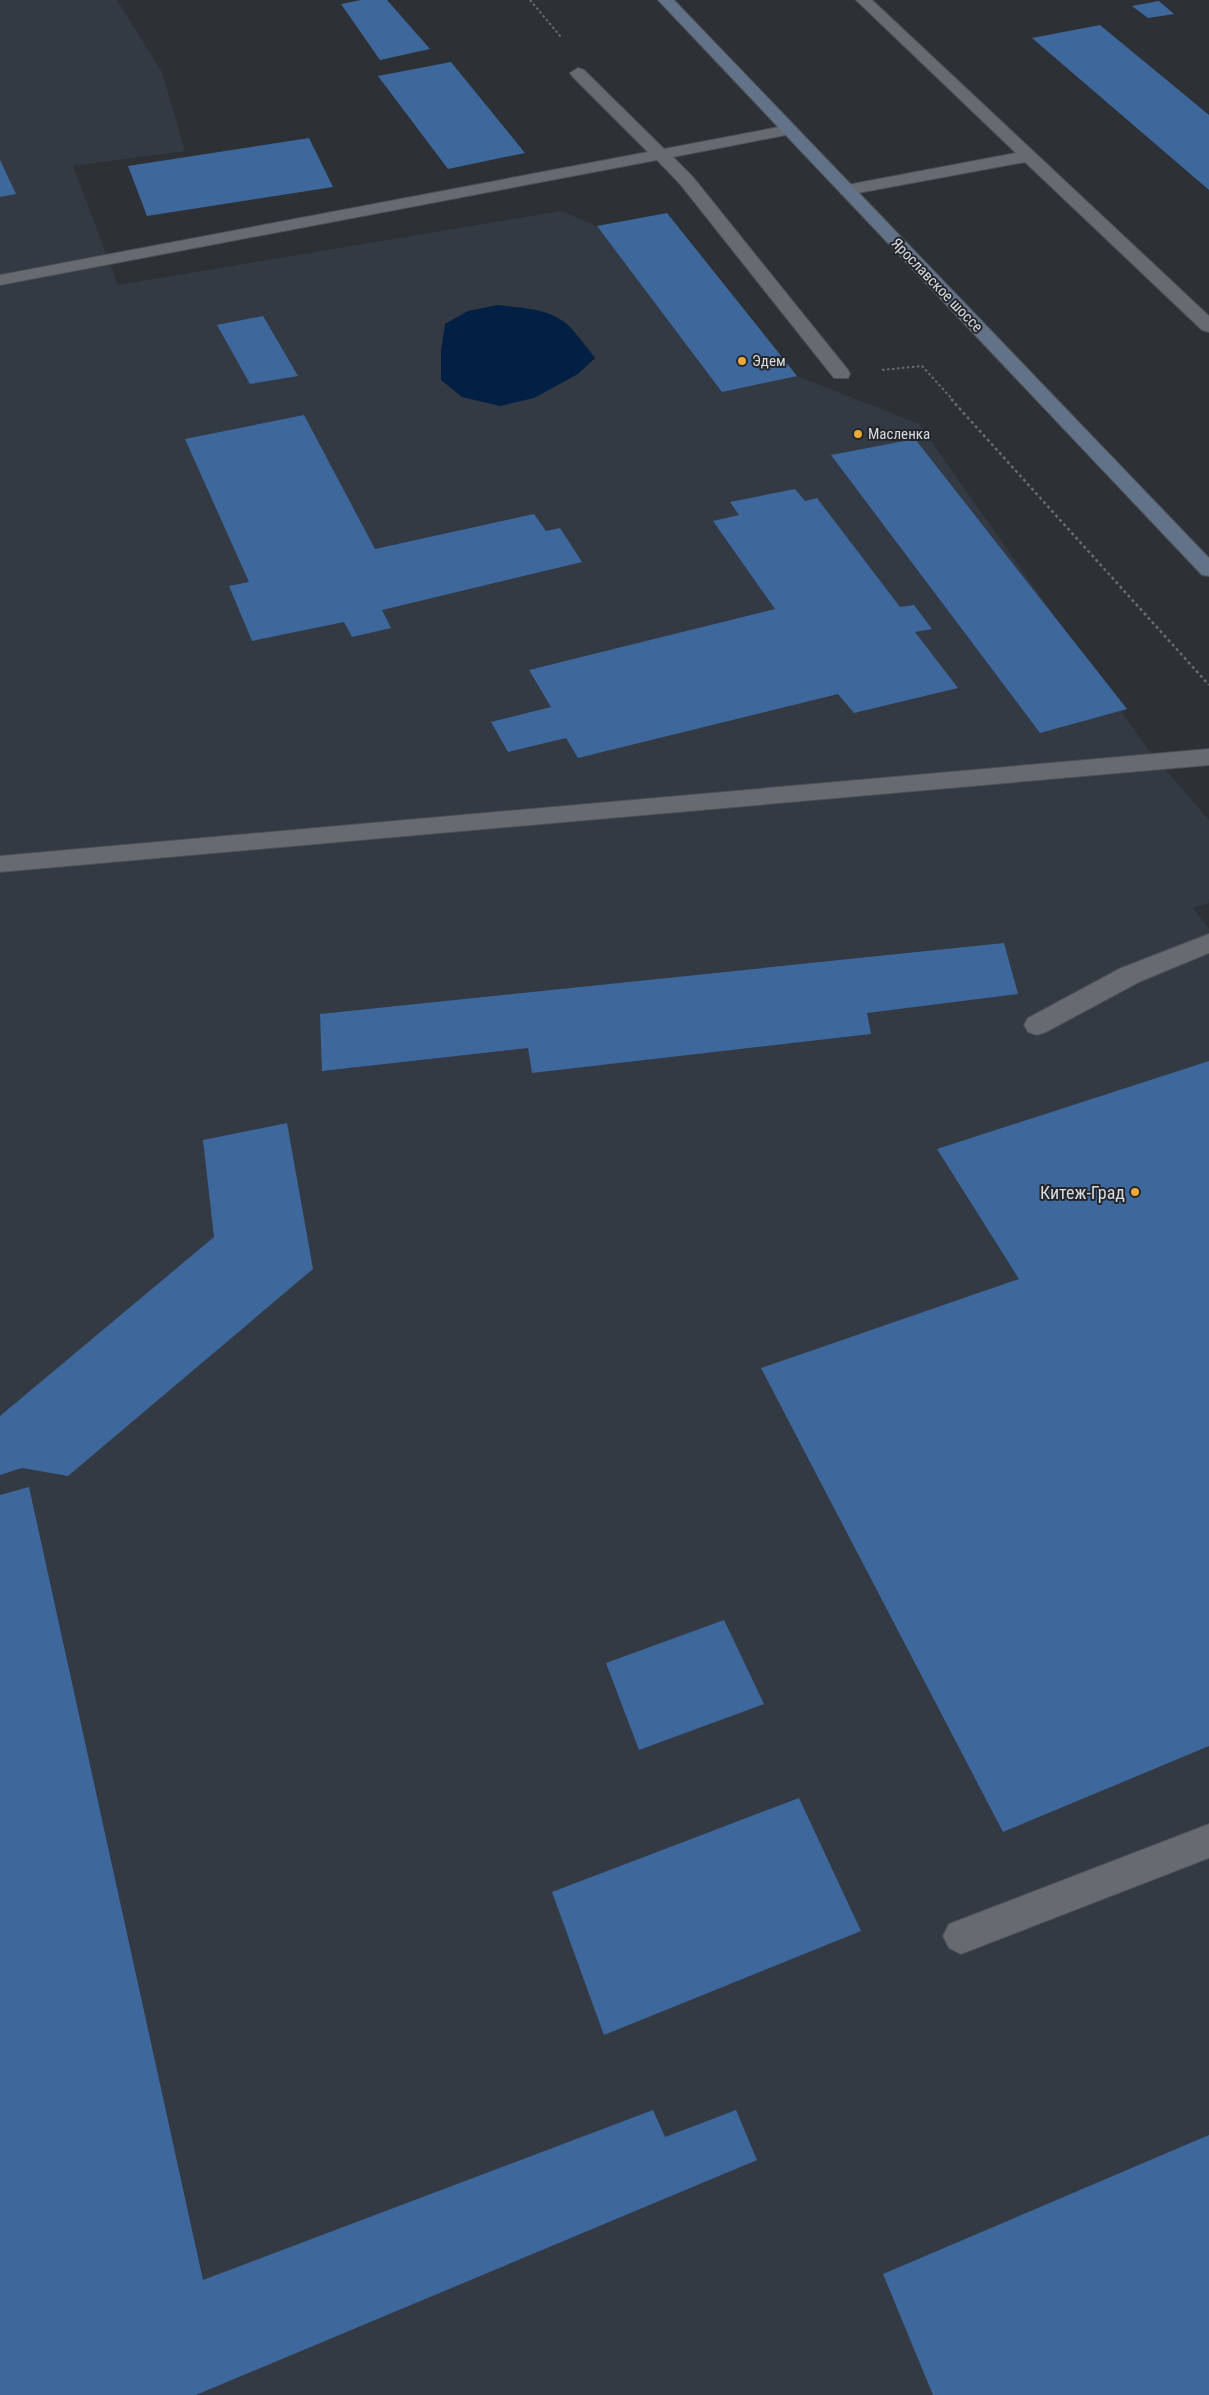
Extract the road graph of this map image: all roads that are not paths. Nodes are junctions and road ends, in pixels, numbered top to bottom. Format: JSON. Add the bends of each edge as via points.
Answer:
{"nodes":[{"id":1,"x":666,"y":0,"type":"edge"},
{"id":2,"x":863,"y":0,"type":"edge"},
{"id":3,"x":578,"y":73,"type":"road end"},
{"id":4,"x":790,"y":130,"type":"junction"},
{"id":5,"x":661,"y":155,"type":"junction"},
{"id":6,"x":1028,"y":156,"type":"junction"},
{"id":7,"x":847,"y":190,"type":"junction"},
{"id":8,"x":0,"y":280,"type":"edge"},
{"id":9,"x":1209,"y":326,"type":"edge"},
{"id":10,"x":841,"y":374,"type":"road end"},
{"id":11,"x":1209,"y":570,"type":"edge"},
{"id":12,"x":1209,"y":757,"type":"edge"},
{"id":13,"x":0,"y":864,"type":"edge"},
{"id":14,"x":1209,"y":943,"type":"edge"},
{"id":15,"x":1037,"y":1025,"type":"dead end"},
{"id":16,"x":1209,"y":1840,"type":"edge"},
{"id":17,"x":961,"y":1936,"type":"dead end"}],
"edges":[{"from":1,"to":4,"type":"main road","name":"Ярославское шоссе"},
{"from":2,"to":6,"type":"lane"},
{"from":3,"to":5,"type":"lane"},
{"from":4,"to":5,"type":"lane"},
{"from":4,"to":7,"type":"main road","name":"Ярославское шоссе"},
{"from":5,"to":8,"type":"lane"},
{"from":5,"to":10,"type":"lane","via":[[686,180]]},
{"from":6,"to":7,"type":"lane"},
{"from":6,"to":9,"type":"lane"},
{"from":7,"to":11,"type":"main road","name":"Ярославское шоссе"},
{"from":12,"to":13,"type":"lane"},
{"from":14,"to":15,"type":"lane","via":[[1130,975]]},
{"from":16,"to":17,"type":"lane"}]}
